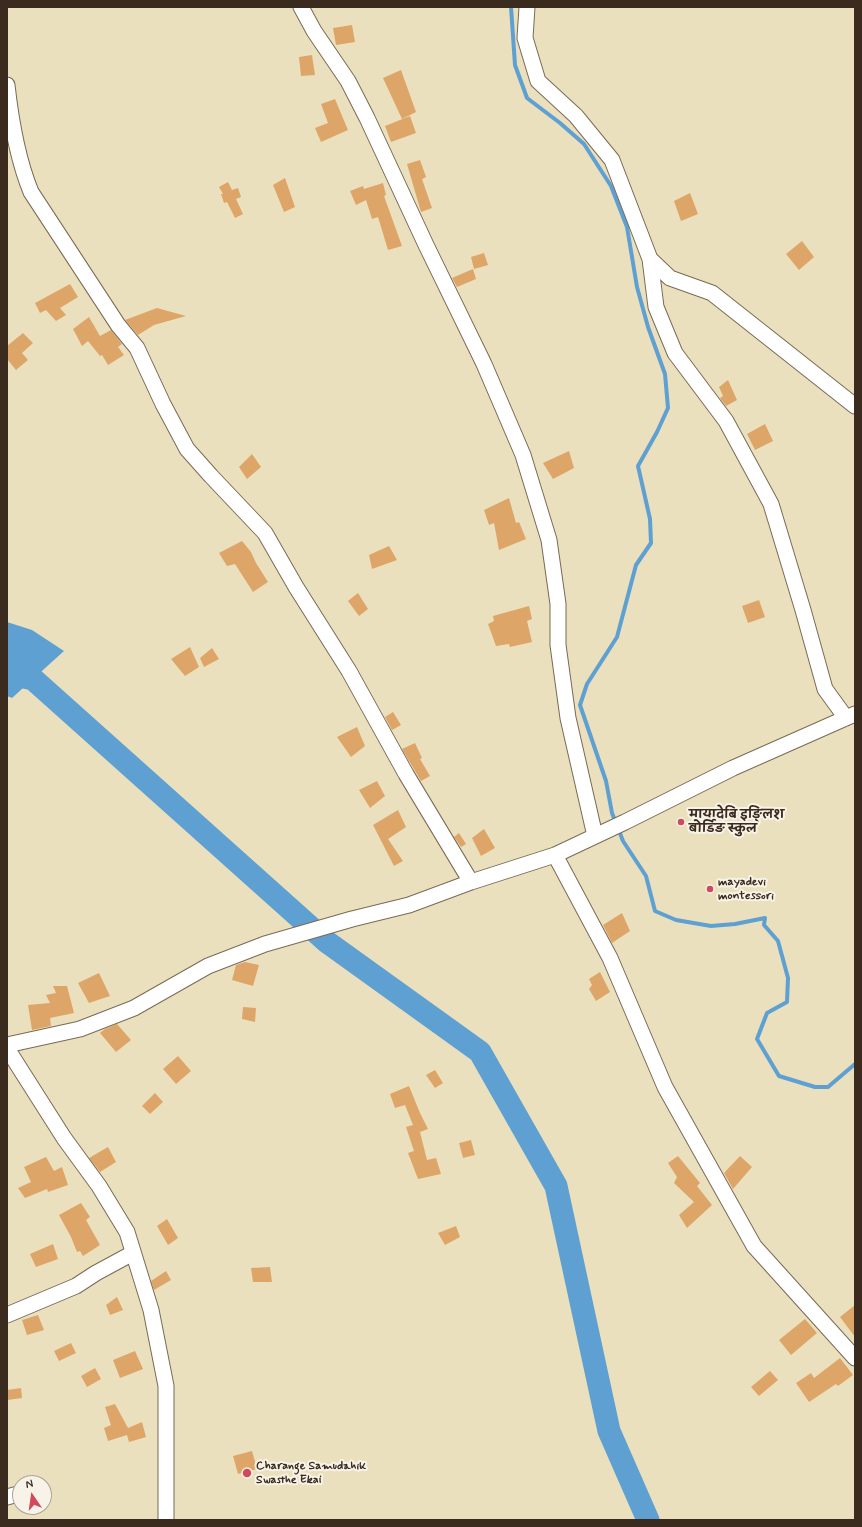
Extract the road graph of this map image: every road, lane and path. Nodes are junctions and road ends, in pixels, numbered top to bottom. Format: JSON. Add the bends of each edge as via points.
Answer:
{"nodes":[{"id":1,"x":301,"y":7,"type":"edge"},
{"id":2,"x":527,"y":7,"type":"edge"},
{"id":3,"x":7,"y":86,"type":"edge"},
{"id":4,"x":650,"y":259,"type":"junction"},
{"id":5,"x":855,"y":406,"type":"edge"},
{"id":6,"x":851,"y":716,"type":"edge"},
{"id":7,"x":601,"y":833,"type":"junction"},
{"id":8,"x":555,"y":855,"type":"junction"},
{"id":9,"x":471,"y":882,"type":"junction"},
{"id":10,"x":7,"y":1045,"type":"edge"},
{"id":11,"x":133,"y":1253,"type":"junction"},
{"id":12,"x":7,"y":1315,"type":"edge"},
{"id":13,"x":855,"y":1358,"type":"edge"},
{"id":14,"x":166,"y":1520,"type":"edge"}],
"edges":[{"from":1,"to":7,"type":"street","via":[[348,80],[367,118],[484,364],[523,455],[548,540],[558,604],[558,646],[568,718]]},
{"from":2,"to":4,"type":"street","via":[[525,38],[538,81],[576,116],[612,160]]},
{"from":3,"to":9,"type":"street","via":[[13,128],[31,192],[118,325],[137,348],[187,449],[265,533],[349,671],[406,774]]},
{"from":4,"to":5,"type":"street","via":[[670,278],[712,293]]},
{"from":4,"to":6,"type":"street","via":[[656,307],[675,353],[726,421],[771,504],[825,689]]},
{"from":6,"to":7,"type":"street","via":[[732,768]]},
{"from":7,"to":8,"type":"street"},
{"from":8,"to":9,"type":"street"},
{"from":8,"to":13,"type":"street","via":[[610,958],[665,1087],[754,1246]]},
{"from":9,"to":10,"type":"street","via":[[409,905],[278,940],[208,966],[134,1008],[87,1027]]},
{"from":10,"to":11,"type":"street","via":[[64,1138],[103,1192],[126,1232]]},
{"from":11,"to":12,"type":"street","via":[[76,1286]]},
{"from":11,"to":14,"type":"street","via":[[151,1310],[166,1386]]}]}
